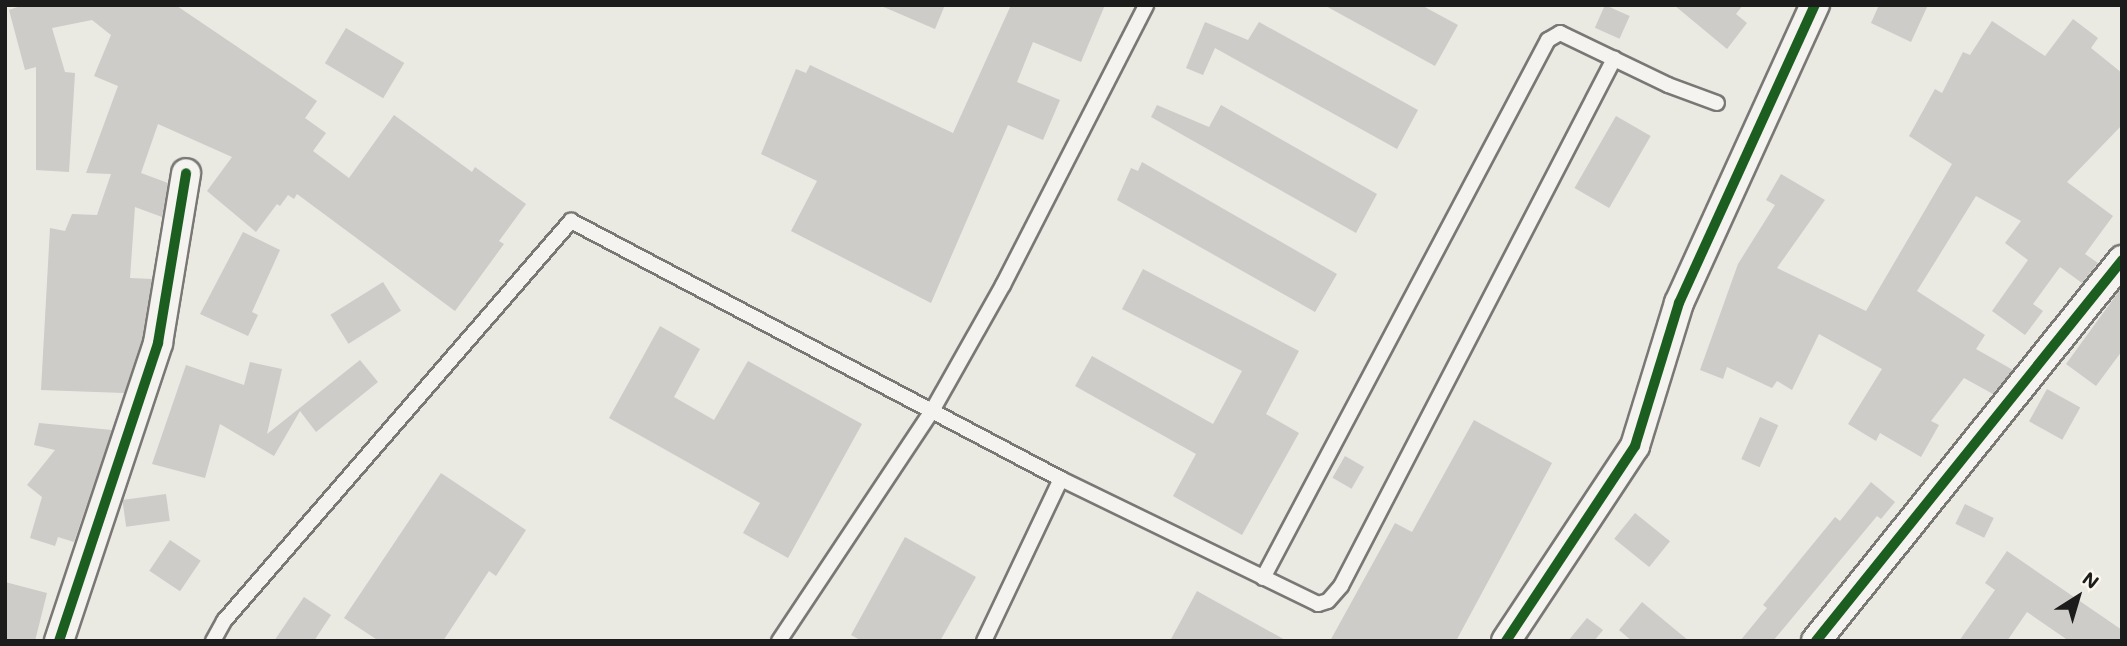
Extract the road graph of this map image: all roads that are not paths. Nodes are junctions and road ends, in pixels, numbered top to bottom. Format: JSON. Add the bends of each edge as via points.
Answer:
{"nodes":[{"id":1,"x":1146,"y":5,"type":"edge"},
{"id":2,"x":1815,"y":5,"type":"edge"},
{"id":3,"x":1614,"y":59,"type":"junction"},
{"id":4,"x":1717,"y":103,"type":"dead end"},
{"id":5,"x":186,"y":173,"type":"dead end"},
{"id":6,"x":2122,"y":260,"type":"edge"},
{"id":7,"x":932,"y":411,"type":"junction"},
{"id":8,"x":1061,"y":479,"type":"junction"},
{"id":9,"x":1264,"y":578,"type":"junction"},
{"id":10,"x":59,"y":641,"type":"edge"},
{"id":11,"x":213,"y":641,"type":"edge"},
{"id":12,"x":779,"y":641,"type":"edge"},
{"id":13,"x":984,"y":641,"type":"edge"},
{"id":14,"x":1506,"y":641,"type":"edge"},
{"id":15,"x":1816,"y":641,"type":"edge"}],
"edges":[{"from":1,"to":7,"type":"lane","via":[[1010,273]]},
{"from":2,"to":14,"type":"street","via":[[1679,303],[1635,446]]},
{"from":3,"to":4,"type":"lane"},
{"from":3,"to":9,"type":"lane","via":[[1560,33],[1548,40]]},
{"from":3,"to":9,"type":"lane","via":[[1341,586],[1328,601],[1318,604]]},
{"from":5,"to":10,"type":"street","via":[[158,342]]},
{"from":6,"to":15,"type":"street"},
{"from":7,"to":8,"type":"lane"},
{"from":7,"to":11,"type":"lane","via":[[571,222],[224,621]]},
{"from":7,"to":12,"type":"lane"},
{"from":8,"to":9,"type":"lane"},
{"from":8,"to":13,"type":"lane"}]}
